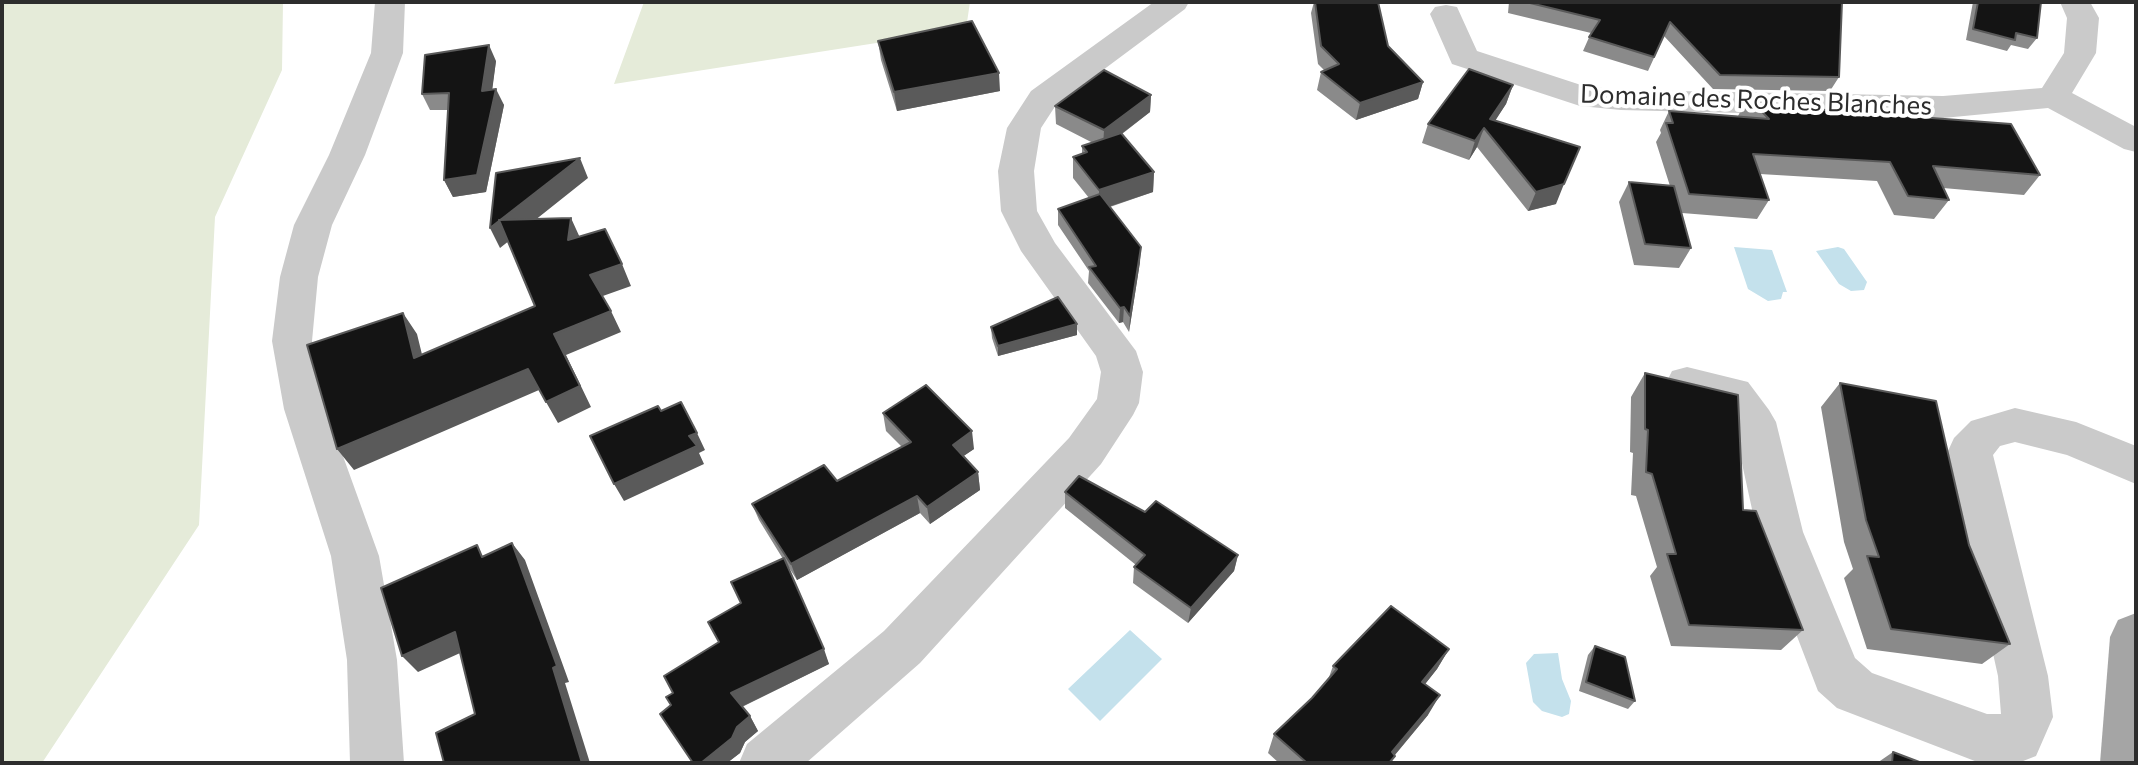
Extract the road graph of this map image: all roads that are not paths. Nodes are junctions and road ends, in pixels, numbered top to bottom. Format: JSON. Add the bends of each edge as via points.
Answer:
{"nodes":[{"id":1,"x":390,"y":2,"type":"edge"},
{"id":2,"x":1174,"y":2,"type":"edge"},
{"id":3,"x":2075,"y":2,"type":"edge"},
{"id":4,"x":1446,"y":14,"type":"dead end"},
{"id":5,"x":2053,"y":97,"type":"junction"},
{"id":6,"x":2136,"y":141,"type":"edge"},
{"id":7,"x":1677,"y":381,"type":"edge"},
{"id":8,"x":2136,"y":466,"type":"edge"},
{"id":9,"x":2136,"y":637,"type":"edge"},
{"id":10,"x":377,"y":763,"type":"edge"},
{"id":11,"x":766,"y":763,"type":"edge"},
{"id":12,"x":2128,"y":763,"type":"edge"}],
"edges":[{"from":1,"to":10,"type":"street","via":[[387,53],[313,225],[299,277],[292,341],[305,409],[355,556],[372,660]]},
{"from":2,"to":11,"type":"street","via":[[1043,98],[1024,128],[1016,171],[1019,211],[1040,251],[1115,351],[1122,372],[1118,403],[1085,451],[902,647]]},
{"from":3,"to":5,"type":"street","via":[[2083,18],[2080,53]]},
{"from":4,"to":5,"type":"street","name":"Domaine des Roches Blanches","via":[[1463,57],[1580,96],[1943,107]]},
{"from":5,"to":6,"type":"street"},
{"from":7,"to":8,"type":"street","via":[[1733,394],[1754,422],[1780,532],[1836,674],[1855,691],[1987,740],[2017,738],[2027,717],[2023,676],[1970,451],[1986,433],[2015,425],[2076,440]]},
{"from":9,"to":12,"type":"main road"}]}
